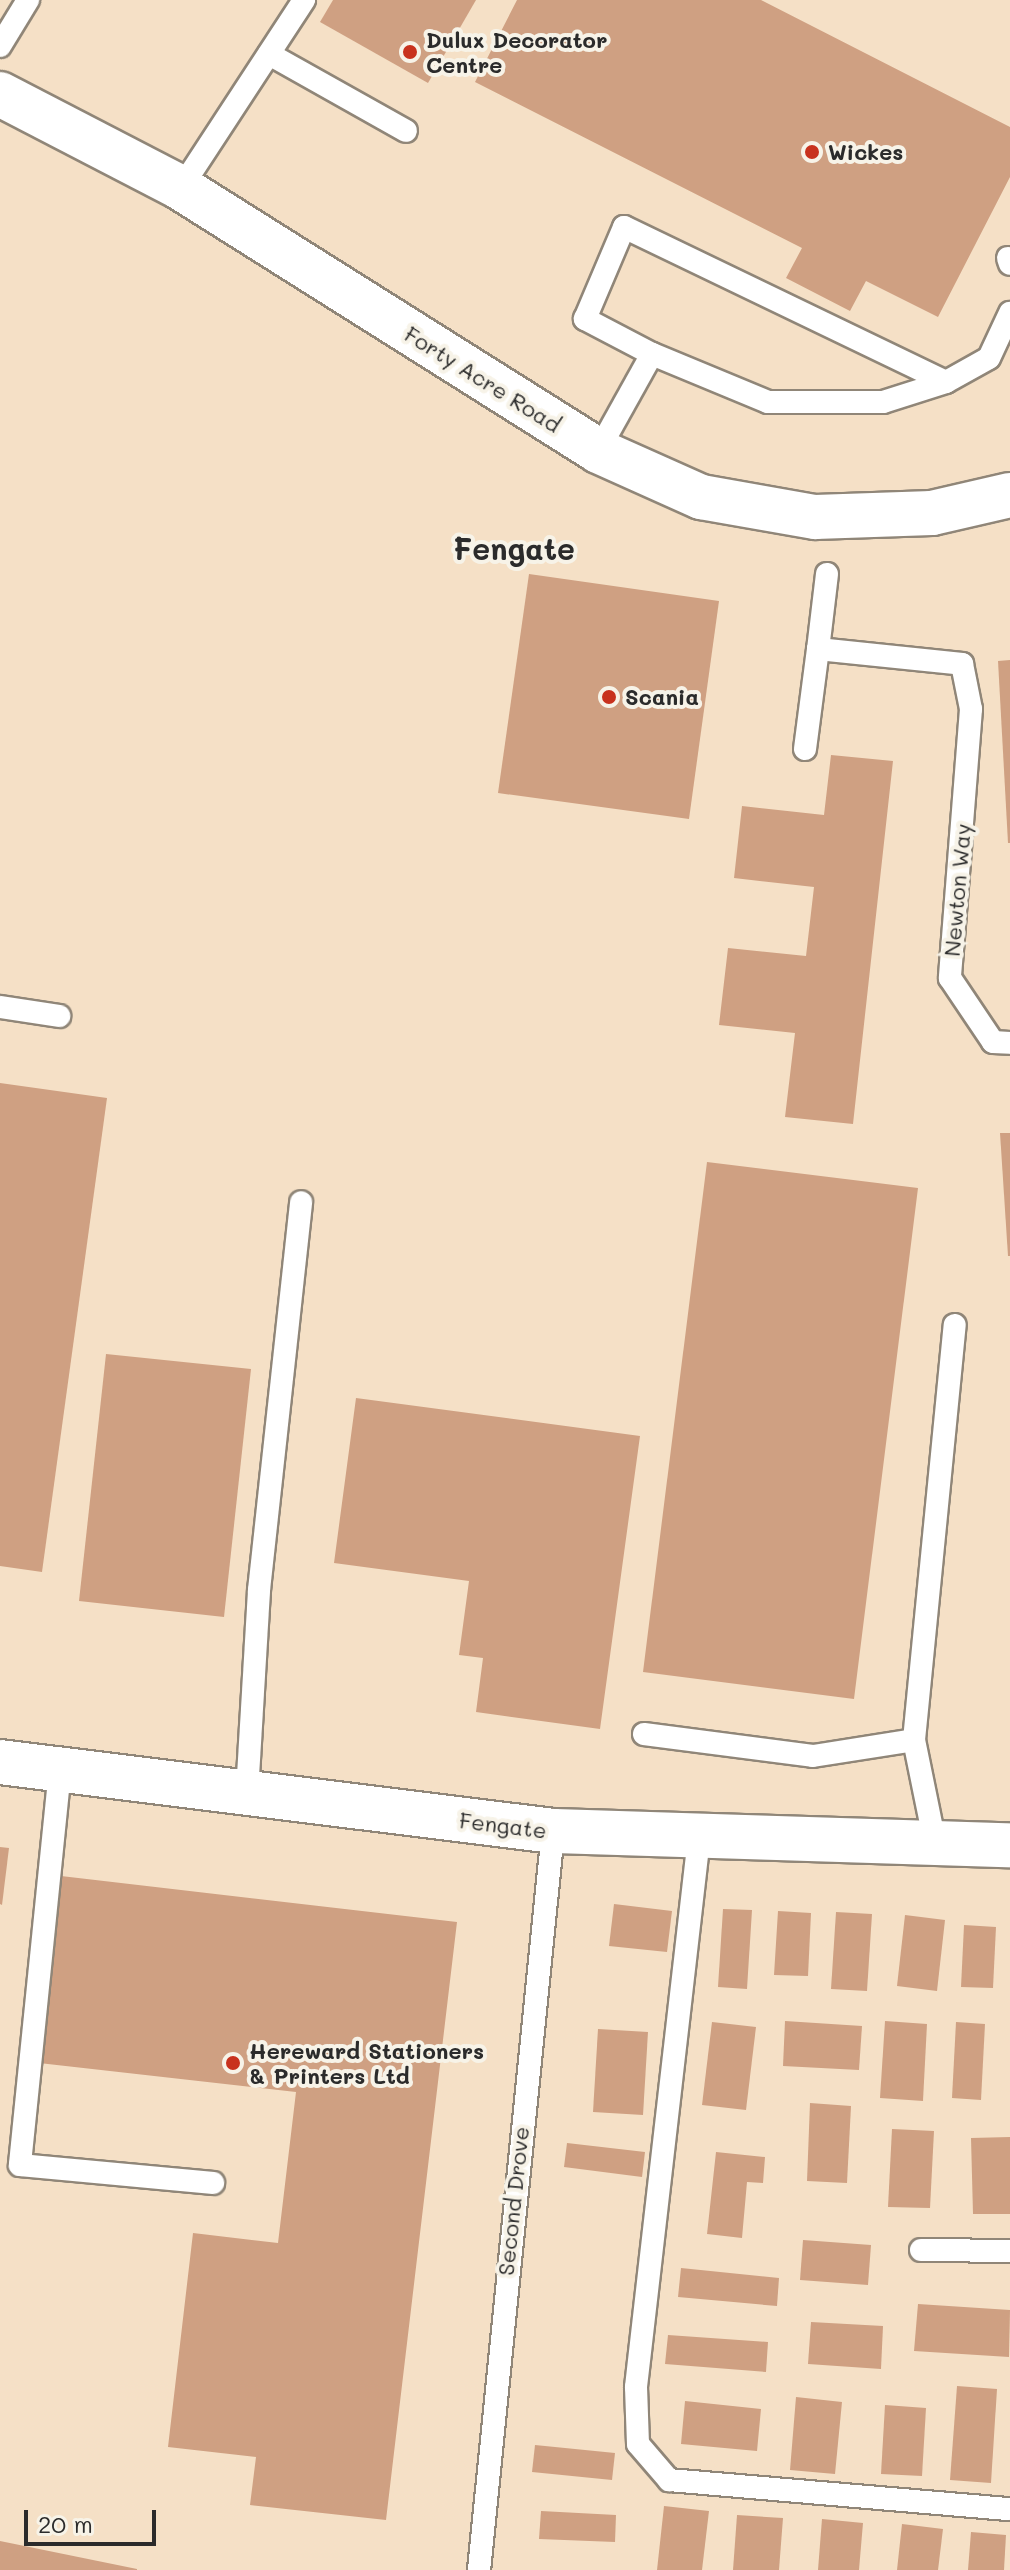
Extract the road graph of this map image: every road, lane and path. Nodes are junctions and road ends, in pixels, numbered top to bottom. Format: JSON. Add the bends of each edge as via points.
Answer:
{"nodes":[{"id":1,"x":28,"y":0,"type":"edge"},
{"id":2,"x":304,"y":0,"type":"edge"},
{"id":3,"x":0,"y":46,"type":"edge"},
{"id":4,"x":269,"y":54,"type":"junction"},
{"id":5,"x":0,"y":94,"type":"edge"},
{"id":6,"x":406,"y":131,"type":"dead end"},
{"id":7,"x":181,"y":188,"type":"junction"},
{"id":8,"x":1010,"y":313,"type":"edge"},
{"id":9,"x":652,"y":354,"type":"junction"},
{"id":10,"x":946,"y":382,"type":"junction"},
{"id":11,"x":598,"y":451,"type":"junction"},
{"id":12,"x":1010,"y":495,"type":"edge"},
{"id":13,"x":827,"y":574,"type":"dead end"},
{"id":14,"x":818,"y":649,"type":"junction"},
{"id":15,"x":805,"y":749,"type":"dead end"},
{"id":16,"x":0,"y":1007,"type":"edge"},
{"id":17,"x":59,"y":1016,"type":"dead end"},
{"id":18,"x":1010,"y":1043,"type":"edge"},
{"id":19,"x":301,"y":1202,"type":"dead end"},
{"id":20,"x":955,"y":1325,"type":"dead end"},
{"id":21,"x":644,"y":1734,"type":"dead end"},
{"id":22,"x":914,"y":1740,"type":"junction"},
{"id":23,"x":0,"y":1762,"type":"edge"},
{"id":24,"x":60,"y":1770,"type":"junction"},
{"id":25,"x":247,"y":1793,"type":"junction"},
{"id":26,"x":553,"y":1831,"type":"junction"},
{"id":27,"x":699,"y":1838,"type":"junction"},
{"id":28,"x":1010,"y":1845,"type":"edge"},
{"id":29,"x":936,"y":1848,"type":"junction"},
{"id":30,"x":213,"y":2183,"type":"dead end"},
{"id":31,"x":921,"y":2250,"type":"dead end"},
{"id":32,"x":1010,"y":2251,"type":"edge"},
{"id":33,"x":1010,"y":2509,"type":"edge"},
{"id":34,"x":479,"y":2570,"type":"edge"}],
"edges":[{"from":1,"to":3,"type":"lane"},
{"from":2,"to":4,"type":"lane"},
{"from":4,"to":6,"type":"lane"},
{"from":4,"to":7,"type":"lane"},
{"from":5,"to":7,"type":"street","name":"Forty Acre Road"},
{"from":7,"to":11,"type":"street","name":"Forty Acre Road"},
{"from":8,"to":10,"type":"lane","via":[[989,358]]},
{"from":9,"to":10,"type":"lane","via":[[768,402],[883,402]]},
{"from":9,"to":10,"type":"lane","via":[[585,319],[624,227]]},
{"from":9,"to":11,"type":"lane"},
{"from":11,"to":12,"type":"street","name":"Forty Acre Road","via":[[701,497],[815,517],[932,513]]},
{"from":13,"to":14,"type":"lane"},
{"from":14,"to":15,"type":"lane"},
{"from":14,"to":18,"type":"lane","name":"Newton Way","via":[[962,664],[971,709],[950,978],[993,1042]]},
{"from":16,"to":17,"type":"lane"},
{"from":19,"to":25,"type":"lane","via":[[259,1590]]},
{"from":20,"to":22,"type":"lane"},
{"from":21,"to":22,"type":"lane","via":[[813,1756]]},
{"from":22,"to":29,"type":"lane"},
{"from":23,"to":24,"type":"street","name":"Fengate"},
{"from":24,"to":25,"type":"street","name":"Fengate"},
{"from":24,"to":30,"type":"lane","via":[[20,2165]]},
{"from":25,"to":26,"type":"street","name":"Fengate"},
{"from":26,"to":27,"type":"street","name":"Fengate"},
{"from":26,"to":34,"type":"lane","name":"Second Drove"},
{"from":27,"to":29,"type":"street","name":"Fengate"},
{"from":27,"to":33,"type":"lane","via":[[636,2387],[638,2444],[669,2480]]},
{"from":28,"to":29,"type":"street","name":"Fengate"},
{"from":31,"to":32,"type":"lane"}]}
